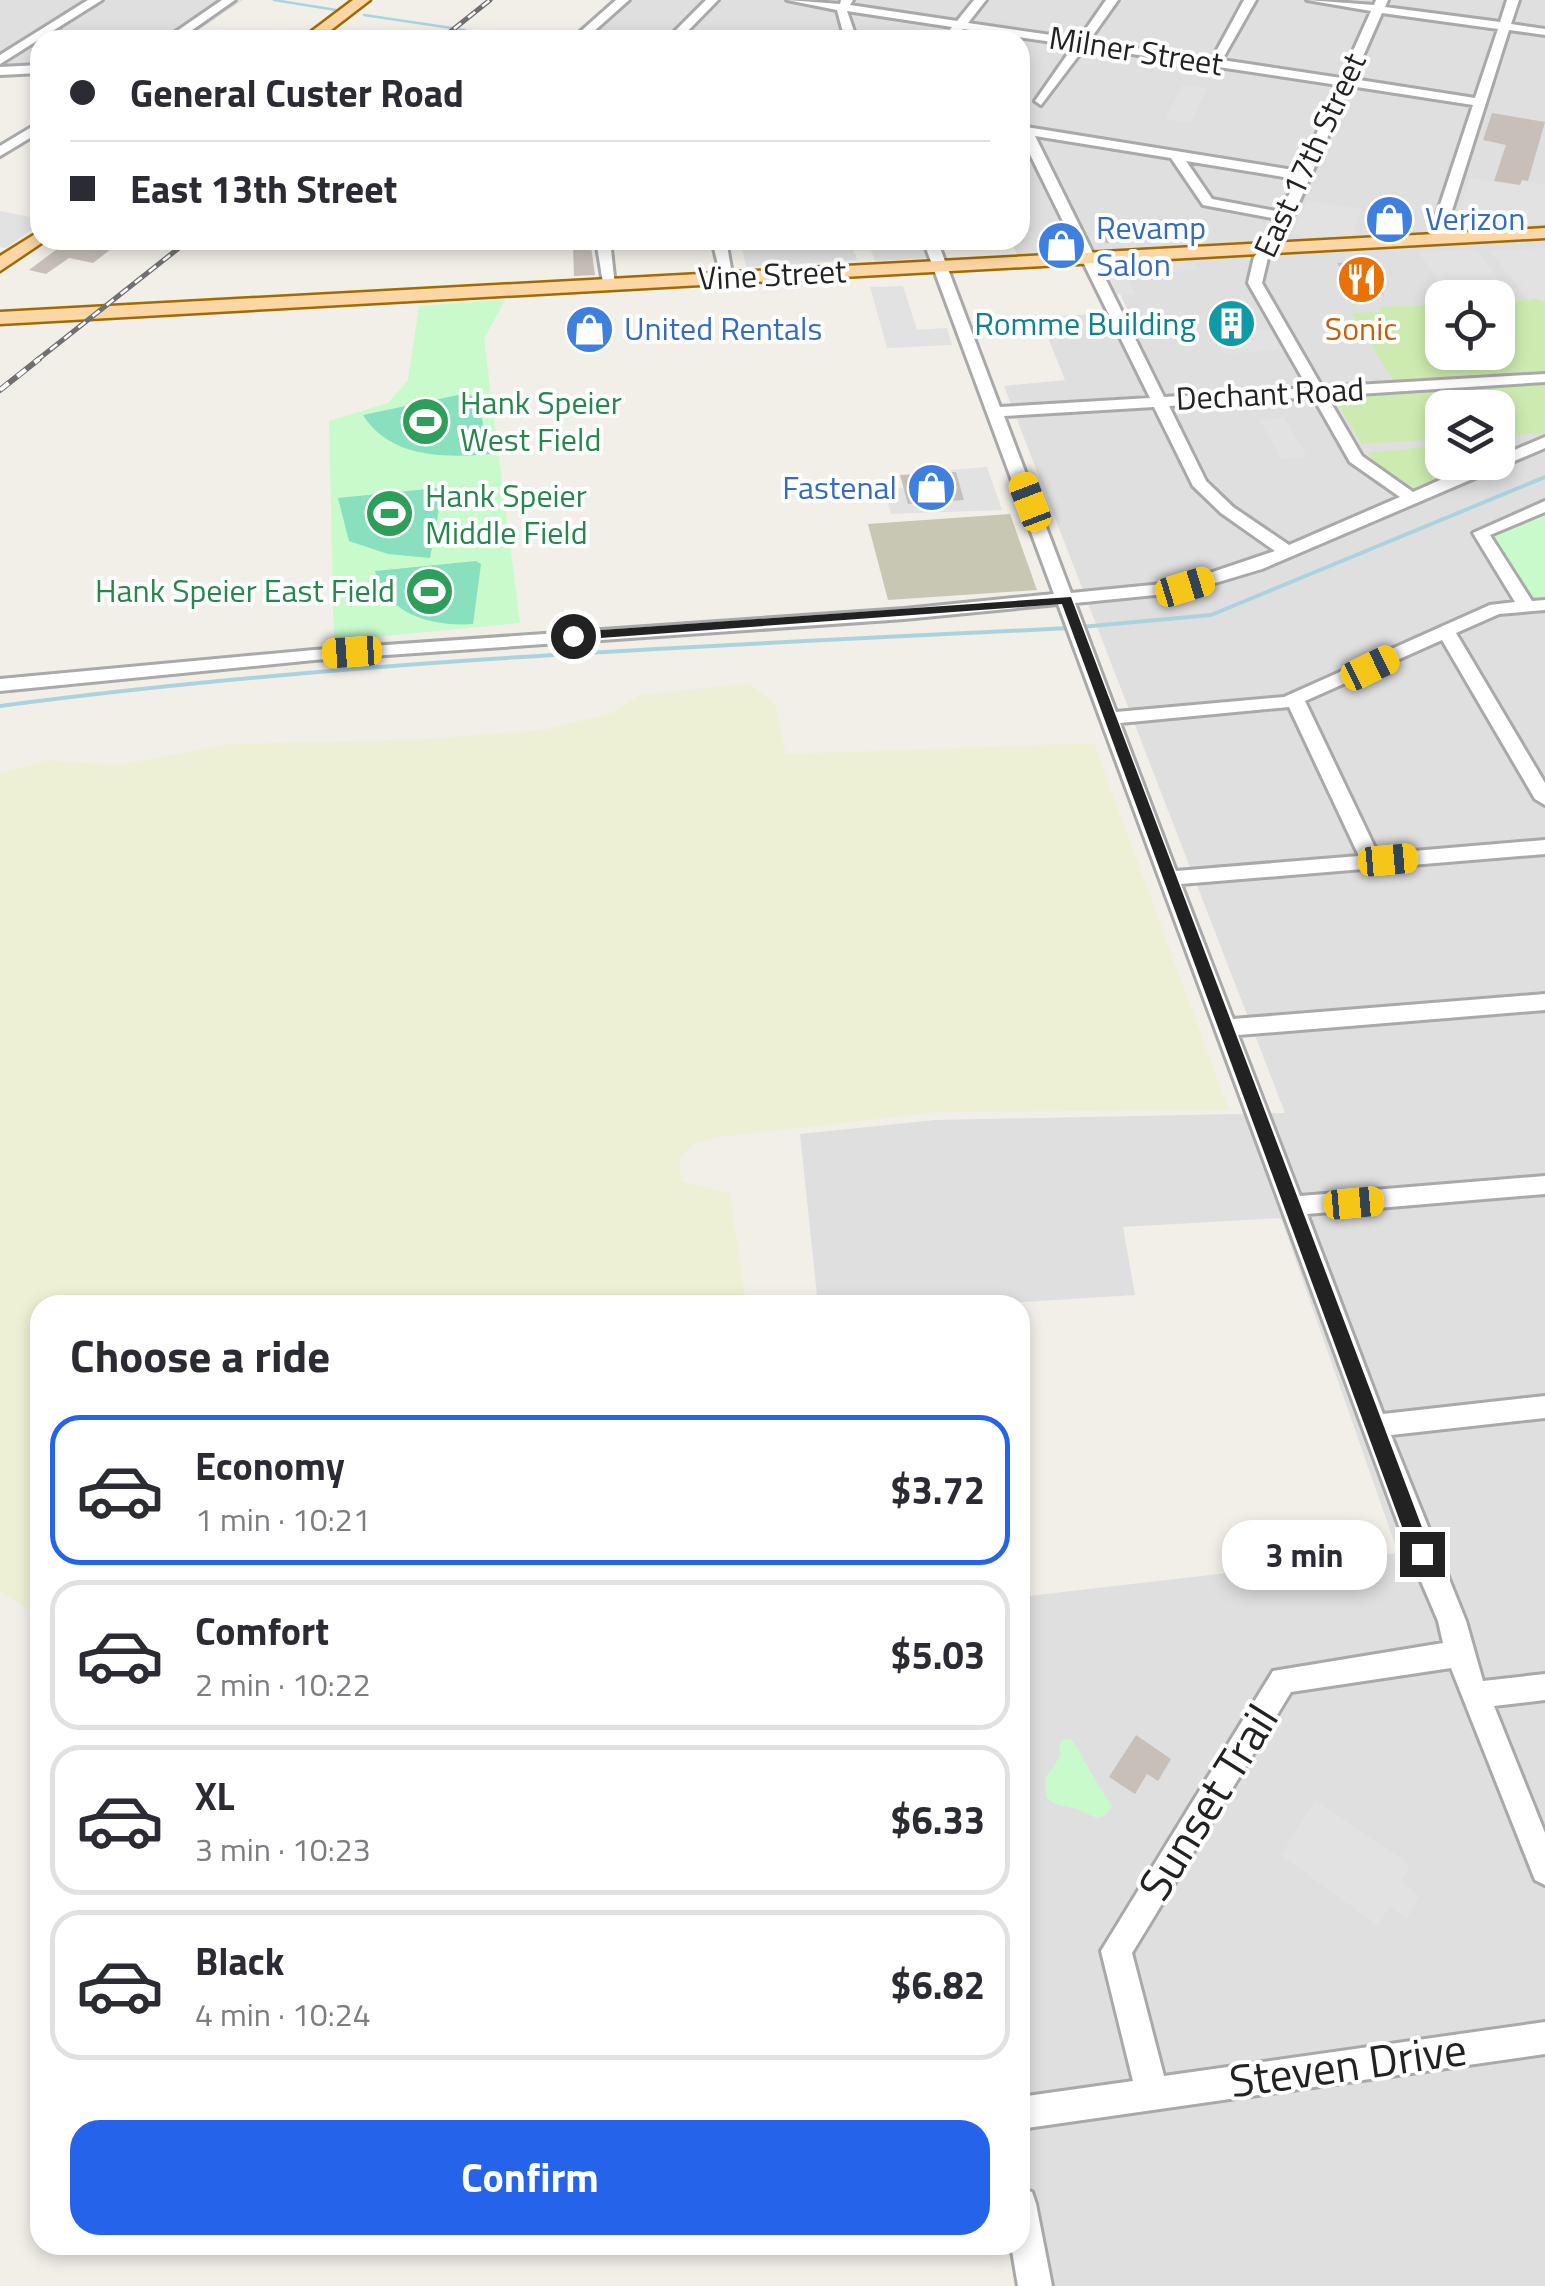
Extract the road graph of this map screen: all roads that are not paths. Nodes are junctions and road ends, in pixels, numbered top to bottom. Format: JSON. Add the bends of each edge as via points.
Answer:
{"nodes":[{"id":1,"x":96,"y":0,"type":"edge"},
{"id":2,"x":229,"y":0,"type":"edge"},
{"id":3,"x":363,"y":0,"type":"edge"},
{"id":4,"x":623,"y":0,"type":"edge"},
{"id":5,"x":712,"y":0,"type":"edge"},
{"id":6,"x":792,"y":0,"type":"edge"},
{"id":7,"x":980,"y":0,"type":"edge"},
{"id":8,"x":1112,"y":0,"type":"edge"},
{"id":9,"x":1250,"y":0,"type":"edge"},
{"id":10,"x":1314,"y":0,"type":"edge"},
{"id":11,"x":1514,"y":0,"type":"edge"},
{"id":12,"x":844,"y":4,"type":"edge"},
{"id":13,"x":1380,"y":5,"type":"edge"},
{"id":14,"x":960,"y":25,"type":"junction"},
{"id":15,"x":1505,"y":27,"type":"junction"},
{"id":16,"x":48,"y":30,"type":"edge"},
{"id":17,"x":185,"y":30,"type":"edge"},
{"id":18,"x":322,"y":30,"type":"edge"},
{"id":19,"x":588,"y":30,"type":"edge"},
{"id":20,"x":682,"y":30,"type":"edge"},
{"id":21,"x":849,"y":30,"type":"edge"},
{"id":22,"x":956,"y":30,"type":"edge"},
{"id":23,"x":994,"y":30,"type":"edge"},
{"id":24,"x":1545,"y":32,"type":"edge"},
{"id":25,"x":1030,"y":35,"type":"edge"},
{"id":26,"x":30,"y":41,"type":"edge"},
{"id":27,"x":1081,"y":43,"type":"junction"},
{"id":28,"x":0,"y":60,"type":"edge"},
{"id":29,"x":1215,"y":63,"type":"junction"},
{"id":30,"x":30,"y":69,"type":"edge"},
{"id":31,"x":0,"y":70,"type":"edge"},
{"id":32,"x":1346,"y":83,"type":"junction"},
{"id":33,"x":1041,"y":101,"type":"dead end"},
{"id":34,"x":1480,"y":102,"type":"junction"},
{"id":35,"x":30,"y":132,"type":"edge"},
{"id":36,"x":1030,"y":132,"type":"edge"},
{"id":37,"x":1030,"y":144,"type":"edge"},
{"id":38,"x":0,"y":152,"type":"edge"},
{"id":39,"x":1176,"y":156,"type":"junction"},
{"id":40,"x":1304,"y":176,"type":"junction"},
{"id":41,"x":1286,"y":218,"type":"junction"},
{"id":42,"x":1545,"y":233,"type":"edge"},
{"id":43,"x":1443,"y":239,"type":"junction"},
{"id":44,"x":30,"y":244,"type":"edge"},
{"id":45,"x":1270,"y":248,"type":"junction"},
{"id":46,"x":605,"y":250,"type":"edge"},
{"id":47,"x":721,"y":250,"type":"edge"},
{"id":48,"x":934,"y":250,"type":"edge"},
{"id":49,"x":1089,"y":258,"type":"junction"},
{"id":50,"x":0,"y":266,"type":"edge"},
{"id":51,"x":940,"y":266,"type":"junction"},
{"id":52,"x":728,"y":277,"type":"junction"},
{"id":53,"x":610,"y":283,"type":"junction"},
{"id":54,"x":0,"y":318,"type":"edge"},
{"id":55,"x":1545,"y":378,"type":"edge"},
{"id":56,"x":1316,"y":390,"type":"junction"},
{"id":57,"x":1158,"y":400,"type":"junction"},
{"id":58,"x":996,"y":412,"type":"junction"},
{"id":59,"x":1545,"y":442,"type":"edge"},
{"id":60,"x":1515,"y":454,"type":"edge"},
{"id":61,"x":1454,"y":480,"type":"edge"},
{"id":62,"x":1412,"y":498,"type":"junction"},
{"id":63,"x":1545,"y":506,"type":"edge"},
{"id":64,"x":1287,"y":551,"type":"junction"},
{"id":65,"x":1066,"y":600,"type":"junction"},
{"id":66,"x":1536,"y":606,"type":"edge"},
{"id":67,"x":1446,"y":632,"type":"junction"},
{"id":68,"x":0,"y":685,"type":"edge"},
{"id":69,"x":1295,"y":700,"type":"junction"},
{"id":70,"x":1108,"y":718,"type":"junction"},
{"id":71,"x":1545,"y":799,"type":"edge"},
{"id":72,"x":1545,"y":847,"type":"edge"},
{"id":73,"x":1370,"y":862,"type":"junction"},
{"id":74,"x":1168,"y":878,"type":"junction"},
{"id":75,"x":1545,"y":1002,"type":"edge"},
{"id":76,"x":1224,"y":1028,"type":"junction"},
{"id":77,"x":1545,"y":1185,"type":"edge"},
{"id":78,"x":1291,"y":1206,"type":"junction"},
{"id":79,"x":1545,"y":1407,"type":"edge"},
{"id":80,"x":1374,"y":1426,"type":"junction"},
{"id":81,"x":1460,"y":1654,"type":"junction"},
{"id":82,"x":1545,"y":1687,"type":"edge"},
{"id":83,"x":1475,"y":1695,"type":"junction"},
{"id":84,"x":1545,"y":1870,"type":"edge"},
{"id":85,"x":1545,"y":2038,"type":"edge"},
{"id":86,"x":1152,"y":2092,"type":"junction"},
{"id":87,"x":1030,"y":2111,"type":"edge"},
{"id":88,"x":1029,"y":2255,"type":"edge"},
{"id":89,"x":1035,"y":2286,"type":"edge"}],
"edges":[{"from":1,"to":16,"type":"street"},
{"from":2,"to":17,"type":"street"},
{"from":3,"to":18,"type":"main road"},
{"from":4,"to":19,"type":"street"},
{"from":5,"to":20,"type":"street"},
{"from":6,"to":12,"type":"street","name":"Milner Street"},
{"from":7,"to":14,"type":"street"},
{"from":8,"to":27,"type":"street"},
{"from":9,"to":29,"type":"street"},
{"from":10,"to":13,"type":"street"},
{"from":11,"to":15,"type":"street"},
{"from":12,"to":14,"type":"street","name":"Milner Street"},
{"from":12,"to":21,"type":"street"},
{"from":13,"to":15,"type":"street"},
{"from":13,"to":32,"type":"street","name":"East 17th Street"},
{"from":14,"to":22,"type":"street"},
{"from":14,"to":23,"type":"street","name":"Milner Street"},
{"from":15,"to":24,"type":"street"},
{"from":15,"to":34,"type":"street"},
{"from":25,"to":27,"type":"street","name":"Milner Street"},
{"from":26,"to":28,"type":"street"},
{"from":27,"to":29,"type":"street","name":"Milner Street"},
{"from":27,"to":33,"type":"street"},
{"from":29,"to":32,"type":"street","name":"Milner Street"},
{"from":30,"to":31,"type":"street"},
{"from":32,"to":34,"type":"street","name":"Milner Street"},
{"from":32,"to":40,"type":"street","name":"East 17th Street"},
{"from":34,"to":43,"type":"street","via":[[1441,223]]},
{"from":35,"to":38,"type":"street"},
{"from":36,"to":39,"type":"street"},
{"from":37,"to":49,"type":"street"},
{"from":39,"to":40,"type":"street"},
{"from":39,"to":41,"type":"street","via":[[1208,202]]},
{"from":40,"to":41,"type":"street","name":"East 17th Street"},
{"from":41,"to":45,"type":"street","name":"East 17th Street"},
{"from":42,"to":43,"type":"main road","name":"Vine Street"},
{"from":43,"to":45,"type":"main road","name":"Vine Street"},
{"from":44,"to":50,"type":"main road"},
{"from":45,"to":49,"type":"main road","name":"Vine Street"},
{"from":45,"to":56,"type":"street","name":"East 17th Street","via":[[1254,283]]},
{"from":46,"to":53,"type":"street"},
{"from":47,"to":52,"type":"street"},
{"from":48,"to":51,"type":"street"},
{"from":49,"to":51,"type":"main road","name":"Vine Street"},
{"from":49,"to":57,"type":"street"},
{"from":51,"to":52,"type":"main road","name":"Vine Street"},
{"from":51,"to":58,"type":"street"},
{"from":52,"to":53,"type":"main road","name":"Vine Street"},
{"from":53,"to":54,"type":"main road","name":"Vine Street"},
{"from":55,"to":56,"type":"street","name":"Dechant Road"},
{"from":56,"to":57,"type":"street","name":"Dechant Road"},
{"from":56,"to":62,"type":"street","name":"East 17th Street","via":[[1356,459]]},
{"from":57,"to":58,"type":"street","name":"Dechant Road"},
{"from":57,"to":64,"type":"street","via":[[1199,484]]},
{"from":58,"to":65,"type":"street"},
{"from":59,"to":60,"type":"street"},
{"from":61,"to":62,"type":"street"},
{"from":62,"to":64,"type":"street"},
{"from":63,"to":66,"type":"street","via":[[1480,533]]},
{"from":64,"to":65,"type":"street","via":[[1185,587]]},
{"from":65,"to":68,"type":"street"},
{"from":65,"to":70,"type":"street"},
{"from":66,"to":67,"type":"street","via":[[1496,609]]},
{"from":67,"to":69,"type":"street"},
{"from":67,"to":71,"type":"street"},
{"from":69,"to":70,"type":"street"},
{"from":69,"to":73,"type":"street"},
{"from":70,"to":74,"type":"street"},
{"from":72,"to":73,"type":"street"},
{"from":73,"to":74,"type":"street"},
{"from":74,"to":76,"type":"street"},
{"from":75,"to":76,"type":"street"},
{"from":76,"to":78,"type":"street"},
{"from":77,"to":78,"type":"street"},
{"from":78,"to":80,"type":"street"},
{"from":79,"to":80,"type":"street"},
{"from":80,"to":81,"type":"street"},
{"from":81,"to":83,"type":"street"},
{"from":81,"to":86,"type":"street","name":"Sunset Trail","via":[[1284,1680],[1116,1951]]},
{"from":82,"to":83,"type":"street"},
{"from":83,"to":84,"type":"street"},
{"from":85,"to":86,"type":"street","name":"Steven Drive"},
{"from":86,"to":87,"type":"street","name":"Steven Drive"},
{"from":88,"to":89,"type":"street"}]}
